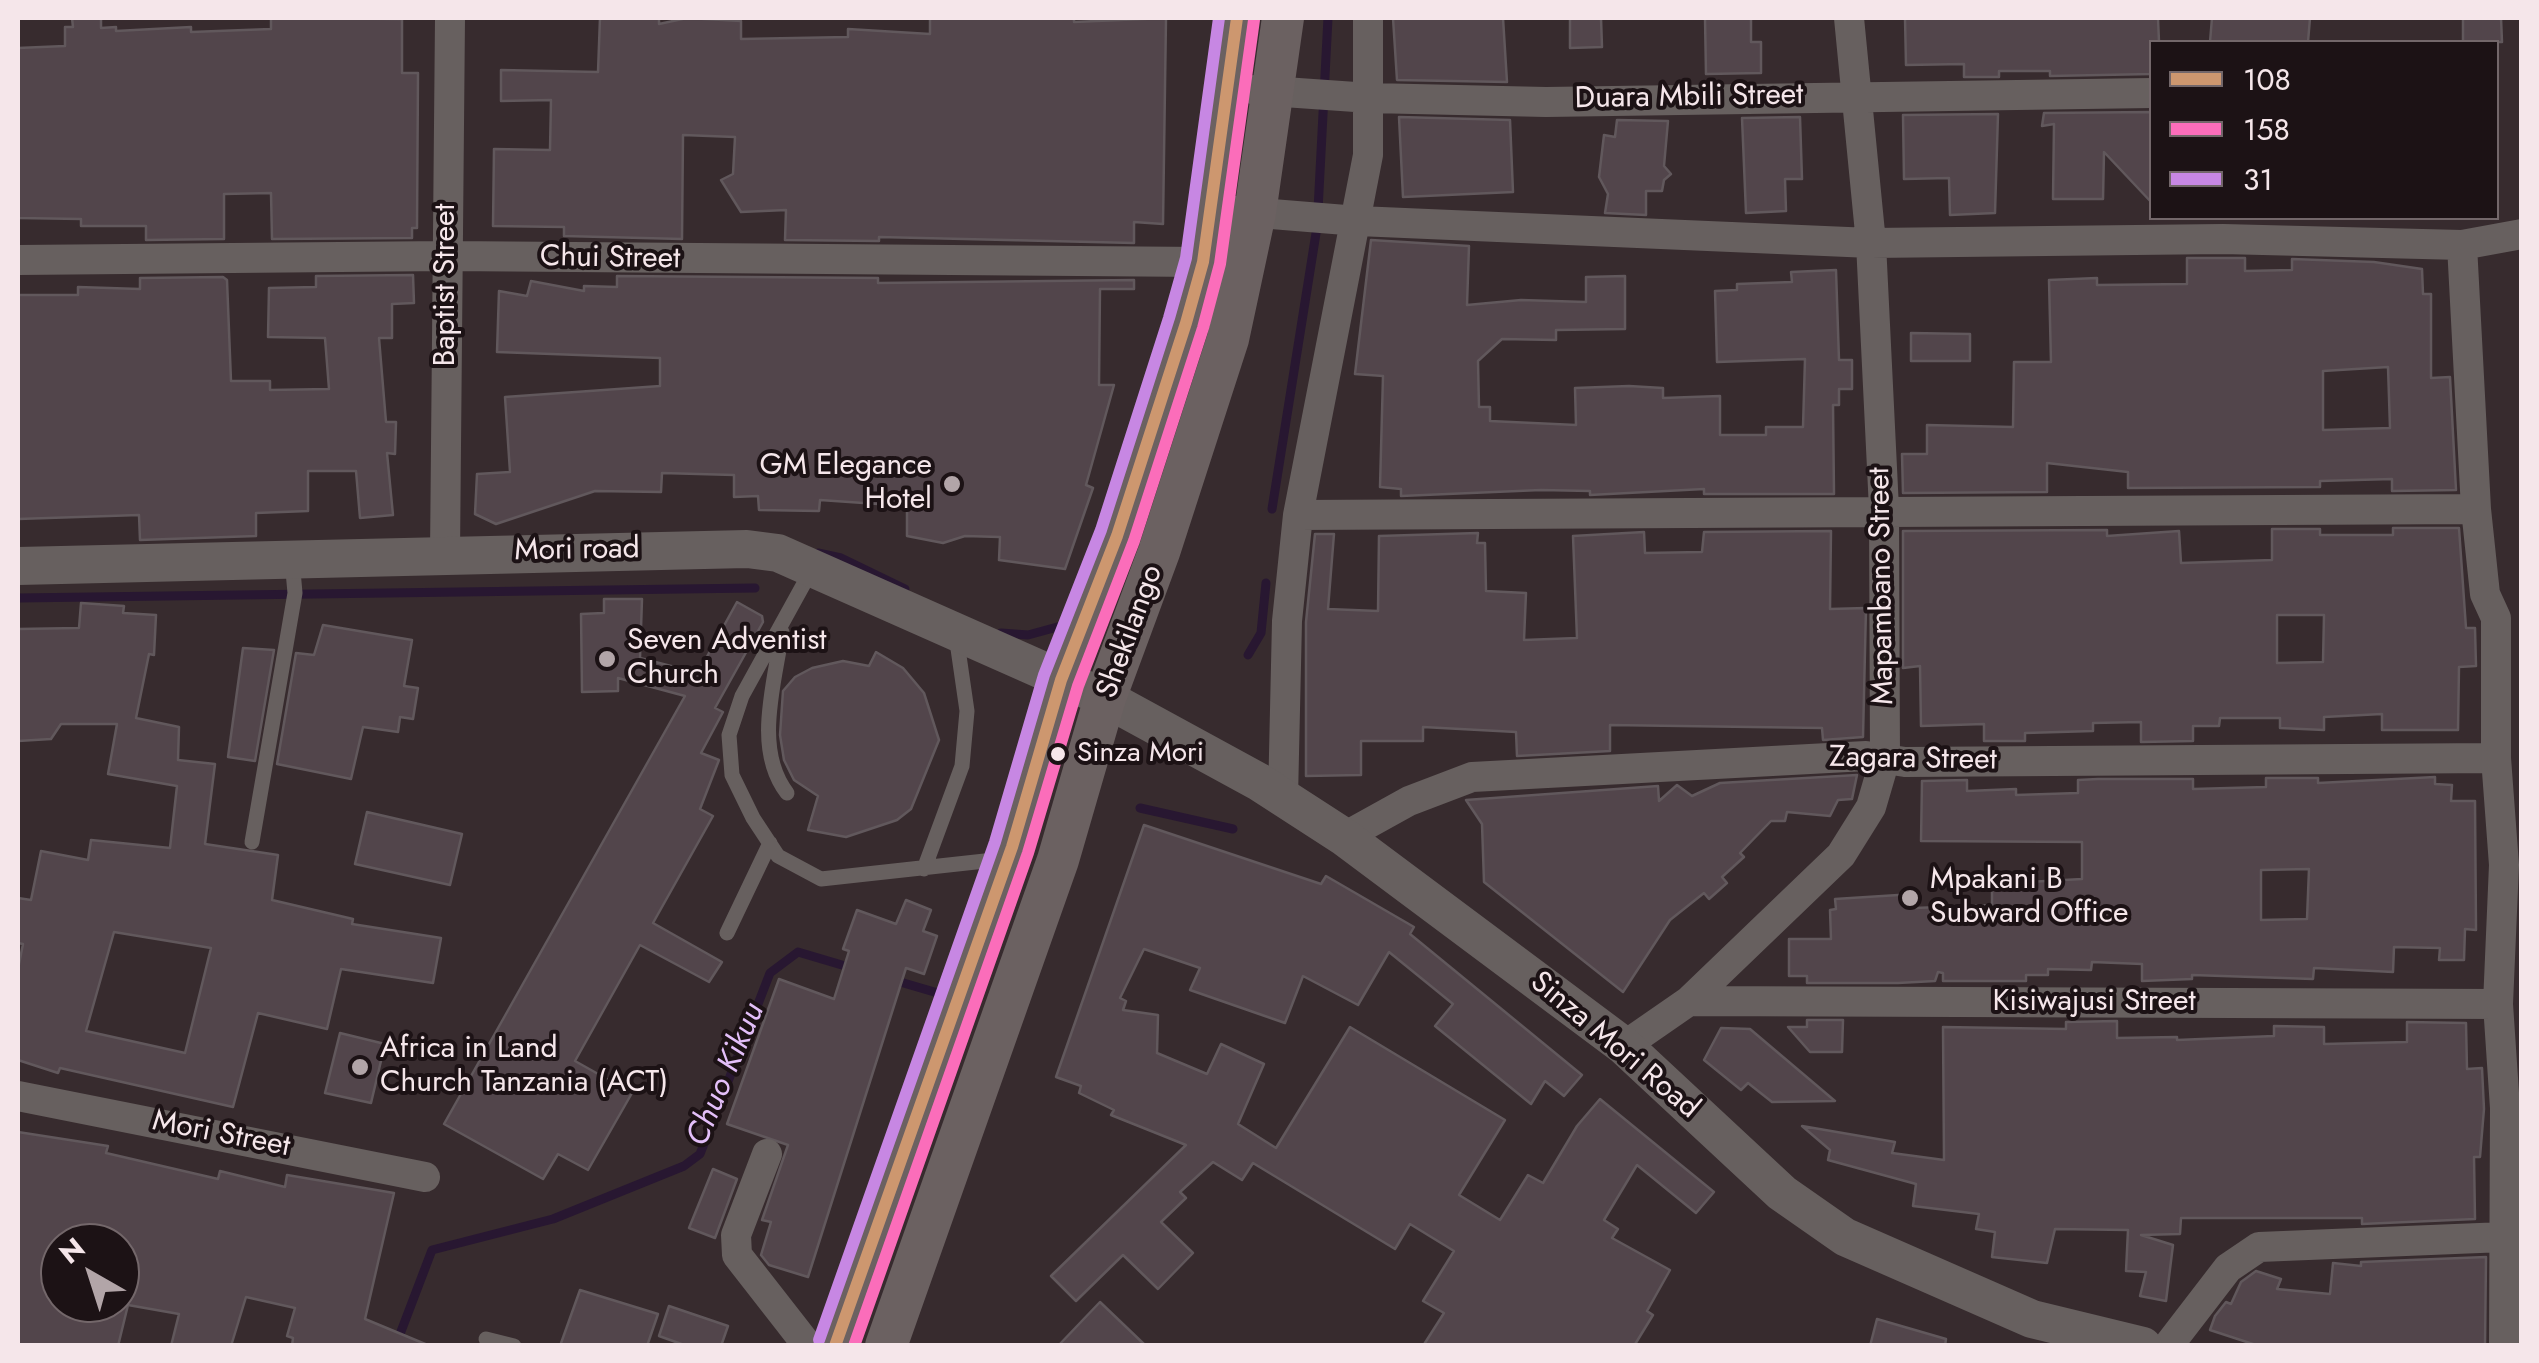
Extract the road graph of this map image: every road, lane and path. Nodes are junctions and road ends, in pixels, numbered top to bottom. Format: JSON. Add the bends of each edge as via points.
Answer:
{"nodes":[{"id":1,"x":450,"y":18,"type":"edge"},
{"id":2,"x":1237,"y":18,"type":"edge"},
{"id":3,"x":1282,"y":18,"type":"edge"},
{"id":4,"x":1368,"y":18,"type":"edge"},
{"id":5,"x":1849,"y":18,"type":"edge"},
{"id":6,"x":1226,"y":90,"type":"junction"},
{"id":7,"x":1273,"y":90,"type":"junction"},
{"id":8,"x":2149,"y":93,"type":"edge"},
{"id":9,"x":1854,"y":94,"type":"junction"},
{"id":10,"x":1370,"y":98,"type":"junction"},
{"id":11,"x":1210,"y":209,"type":"junction"},
{"id":12,"x":1255,"y":213,"type":"junction"},
{"id":13,"x":1358,"y":221,"type":"junction"},
{"id":14,"x":2223,"y":228,"type":"edge"},
{"id":15,"x":2522,"y":234,"type":"edge"},
{"id":16,"x":1870,"y":243,"type":"junction"},
{"id":17,"x":2462,"y":244,"type":"junction"},
{"id":18,"x":448,"y":256,"type":"junction"},
{"id":19,"x":18,"y":260,"type":"edge"},
{"id":20,"x":1203,"y":262,"type":"junction"},
{"id":21,"x":1884,"y":509,"type":"junction"},
{"id":22,"x":2476,"y":510,"type":"junction"},
{"id":23,"x":1298,"y":515,"type":"junction"},
{"id":24,"x":446,"y":553,"type":"junction"},
{"id":25,"x":292,"y":558,"type":"junction"},
{"id":26,"x":18,"y":566,"type":"edge"},
{"id":27,"x":812,"y":568,"type":"junction"},
{"id":28,"x":2509,"y":618,"type":"edge"},
{"id":29,"x":783,"y":623,"type":"junction"},
{"id":30,"x":956,"y":633,"type":"junction"},
{"id":31,"x":1061,"y":680,"type":"junction"},
{"id":32,"x":1106,"y":698,"type":"junction"},
{"id":33,"x":2496,"y":758,"type":"junction"},
{"id":34,"x":1885,"y":760,"type":"junction"},
{"id":35,"x":787,"y":793,"type":"dead end"},
{"id":36,"x":1283,"y":798,"type":"junction"},
{"id":37,"x":1344,"y":837,"type":"junction"},
{"id":38,"x":252,"y":842,"type":"dead end"},
{"id":39,"x":770,"y":843,"type":"junction"},
{"id":40,"x":1008,"y":859,"type":"junction"},
{"id":41,"x":2513,"y":865,"type":"edge"},
{"id":42,"x":924,"y":869,"type":"junction"},
{"id":43,"x":727,"y":933,"type":"dead end"},
{"id":44,"x":1689,"y":1001,"type":"junction"},
{"id":45,"x":2498,"y":1004,"type":"junction"},
{"id":46,"x":1624,"y":1046,"type":"junction"},
{"id":47,"x":18,"y":1096,"type":"edge"},
{"id":48,"x":2513,"y":1108,"type":"edge"},
{"id":49,"x":767,"y":1154,"type":"dead end"},
{"id":50,"x":425,"y":1177,"type":"dead end"},
{"id":51,"x":2504,"y":1237,"type":"junction"},
{"id":52,"x":486,"y":1339,"type":"dead end"},
{"id":53,"x":514,"y":1346,"type":"edge"},
{"id":54,"x":808,"y":1346,"type":"edge"},
{"id":55,"x":835,"y":1346,"type":"edge"},
{"id":56,"x":886,"y":1346,"type":"edge"},
{"id":57,"x":2144,"y":1346,"type":"edge"},
{"id":58,"x":2168,"y":1346,"type":"edge"},
{"id":59,"x":2504,"y":1346,"type":"edge"}],
"edges":[{"from":1,"to":18,"type":"street","name":"Baptist Street"},
{"from":2,"to":6,"type":"main road","name":"Shekilango"},
{"from":3,"to":7,"type":"main road","name":"Shekilango"},
{"from":4,"to":10,"type":"street"},
{"from":5,"to":9,"type":"street","name":"Mapambano Street"},
{"from":6,"to":7,"type":"street","name":"Duara Mbili Street"},
{"from":6,"to":11,"type":"main road","name":"Shekilango"},
{"from":7,"to":10,"type":"street","name":"Duara Mbili Street"},
{"from":7,"to":12,"type":"main road","name":"Shekilango"},
{"from":8,"to":9,"type":"street","name":"Duara Mbili Street"},
{"from":9,"to":10,"type":"street","name":"Duara Mbili Street","via":[[1546,102]]},
{"from":9,"to":16,"type":"street","name":"Mapambano Street"},
{"from":10,"to":13,"type":"street"},
{"from":11,"to":12,"type":"street"},
{"from":11,"to":20,"type":"main road","name":"Shekilango"},
{"from":12,"to":13,"type":"street"},
{"from":12,"to":32,"type":"main road","name":"Shekilango","via":[[1228,339]]},
{"from":13,"to":16,"type":"street"},
{"from":13,"to":23,"type":"street"},
{"from":14,"to":16,"type":"street"},
{"from":14,"to":17,"type":"street"},
{"from":15,"to":17,"type":"street"},
{"from":16,"to":21,"type":"street","name":"Mapambano Street"},
{"from":17,"to":22,"type":"street"},
{"from":18,"to":19,"type":"street","name":"Chui Street"},
{"from":18,"to":20,"type":"street","name":"Chui Street"},
{"from":18,"to":24,"type":"street","name":"Baptist Street"},
{"from":20,"to":31,"type":"main road","name":"Shekilango","via":[[1117,536]]},
{"from":21,"to":22,"type":"street"},
{"from":21,"to":23,"type":"street"},
{"from":21,"to":34,"type":"street","name":"Mapambano Street"},
{"from":22,"to":28,"type":"street","via":[[2485,594]]},
{"from":23,"to":36,"type":"street","via":[[1287,621]]},
{"from":24,"to":25,"type":"street","name":"Mori road"},
{"from":24,"to":27,"type":"street","name":"Mori road","via":[[747,549]]},
{"from":25,"to":26,"type":"street","name":"Mori road"},
{"from":25,"to":38,"type":"lane","via":[[295,594]]},
{"from":27,"to":29,"type":"lane"},
{"from":27,"to":30,"type":"street","name":"Mori road"},
{"from":28,"to":33,"type":"street"},
{"from":29,"to":35,"type":"lane","via":[[768,728],[772,762]]},
{"from":29,"to":39,"type":"lane","via":[[742,696],[729,735],[732,774]]},
{"from":30,"to":31,"type":"street","name":"Mori road"},
{"from":30,"to":42,"type":"lane","via":[[967,711],[962,766]]},
{"from":31,"to":32,"type":"street","name":"Mori road"},
{"from":31,"to":40,"type":"main road","name":"Shekilango"},
{"from":32,"to":36,"type":"street","name":"Sinza Mori Road"},
{"from":32,"to":56,"type":"main road","name":"Shekilango","via":[[1058,860]]},
{"from":33,"to":34,"type":"street","name":"Zagara Street"},
{"from":33,"to":41,"type":"street"},
{"from":34,"to":37,"type":"street","name":"Zagara Street","via":[[1472,778],[1408,801]]},
{"from":34,"to":44,"type":"street","name":"Mapambano Street","via":[[1872,807],[1840,855]]},
{"from":36,"to":37,"type":"street","name":"Sinza Mori Road"},
{"from":37,"to":46,"type":"street","name":"Sinza Mori Road"},
{"from":39,"to":42,"type":"lane","via":[[778,856],[821,879]]},
{"from":39,"to":43,"type":"lane"},
{"from":40,"to":42,"type":"lane"},
{"from":40,"to":55,"type":"main road","name":"Shekilango"},
{"from":41,"to":45,"type":"street"},
{"from":44,"to":45,"type":"street","name":"Kisiwajusi Street"},
{"from":44,"to":46,"type":"street","name":"Mapambano Street"},
{"from":45,"to":48,"type":"street"},
{"from":46,"to":57,"type":"street","name":"Sinza Mori Road","via":[[1782,1193],[1845,1236],[2032,1318]]},
{"from":47,"to":50,"type":"street","name":"Mori Street"},
{"from":48,"to":51,"type":"street"},
{"from":49,"to":54,"type":"street","via":[[736,1235],[737,1255]]},
{"from":51,"to":58,"type":"street","via":[[2259,1247],[2228,1268]]},
{"from":51,"to":59,"type":"street"},
{"from":52,"to":53,"type":"lane"}]}
